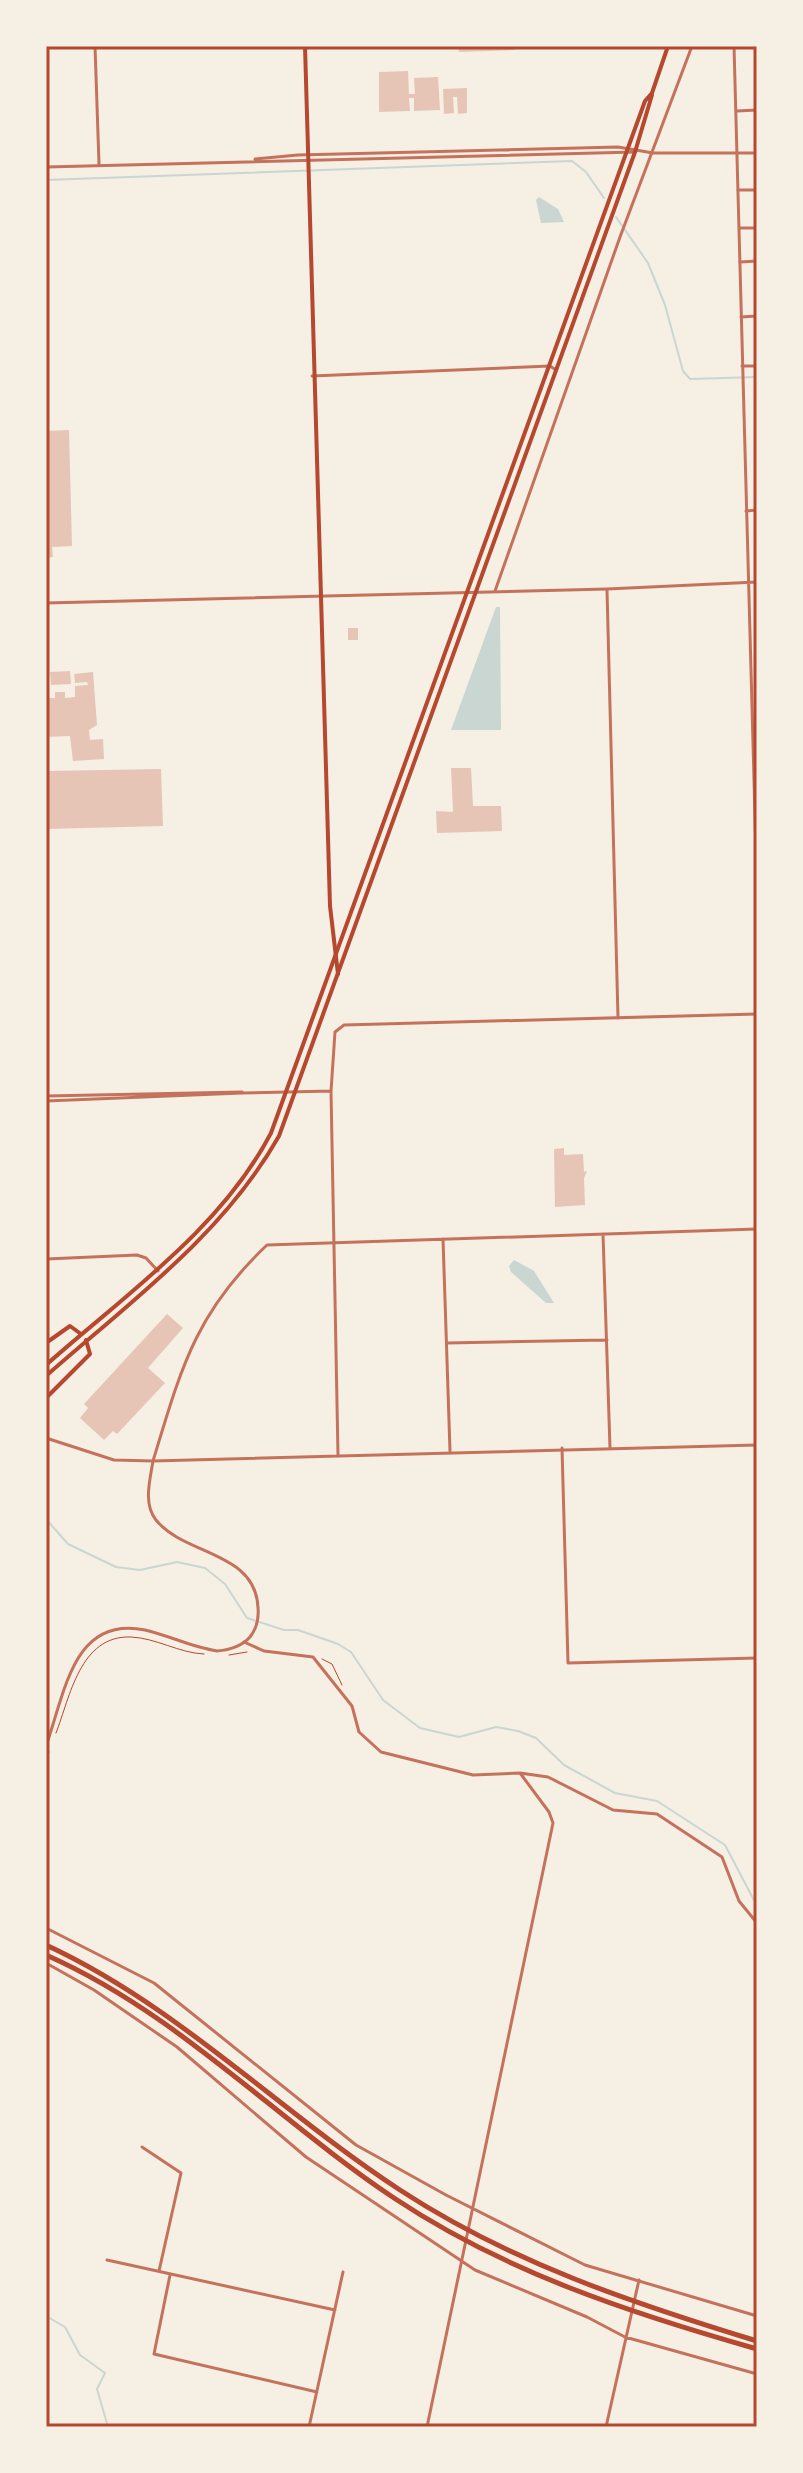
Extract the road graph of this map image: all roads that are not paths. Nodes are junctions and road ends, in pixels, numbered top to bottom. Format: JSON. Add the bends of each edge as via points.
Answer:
{"nodes":[{"id":1,"x":95,"y":46,"type":"edge"},
{"id":2,"x":305,"y":46,"type":"edge"},
{"id":3,"x":668,"y":46,"type":"edge"},
{"id":4,"x":692,"y":46,"type":"edge"},
{"id":5,"x":734,"y":46,"type":"edge"},
{"id":6,"x":757,"y":110,"type":"edge"},
{"id":7,"x":736,"y":111,"type":"junction"},
{"id":8,"x":631,"y":152,"type":"junction"},
{"id":9,"x":653,"y":153,"type":"junction"},
{"id":10,"x":737,"y":153,"type":"junction"},
{"id":11,"x":757,"y":153,"type":"edge"},
{"id":12,"x":308,"y":155,"type":"junction"},
{"id":13,"x":247,"y":161,"type":"junction"},
{"id":14,"x":99,"y":164,"type":"junction"},
{"id":15,"x":46,"y":167,"type":"edge"},
{"id":16,"x":308,"y":168,"type":"junction"},
{"id":17,"x":738,"y":190,"type":"junction"},
{"id":18,"x":757,"y":190,"type":"edge"},
{"id":19,"x":740,"y":228,"type":"junction"},
{"id":20,"x":757,"y":228,"type":"edge"},
{"id":21,"x":757,"y":261,"type":"edge"},
{"id":22,"x":740,"y":262,"type":"junction"},
{"id":23,"x":757,"y":316,"type":"edge"},
{"id":24,"x":741,"y":317,"type":"junction"},
{"id":25,"x":550,"y":366,"type":"junction"},
{"id":26,"x":757,"y":366,"type":"edge"},
{"id":27,"x":742,"y":368,"type":"junction"},
{"id":28,"x":556,"y":370,"type":"junction"},
{"id":29,"x":312,"y":376,"type":"junction"},
{"id":30,"x":757,"y":510,"type":"edge"},
{"id":31,"x":746,"y":511,"type":"junction"},
{"id":32,"x":757,"y":544,"type":"edge"},
{"id":33,"x":747,"y":545,"type":"junction"},
{"id":34,"x":748,"y":582,"type":"junction"},
{"id":35,"x":757,"y":582,"type":"edge"},
{"id":36,"x":607,"y":589,"type":"junction"},
{"id":37,"x":467,"y":591,"type":"junction"},
{"id":38,"x":477,"y":591,"type":"junction"},
{"id":39,"x":495,"y":591,"type":"junction"},
{"id":40,"x":320,"y":596,"type":"junction"},
{"id":41,"x":46,"y":603,"type":"edge"},
{"id":42,"x":757,"y":695,"type":"edge"},
{"id":43,"x":751,"y":696,"type":"junction"},
{"id":44,"x":755,"y":799,"type":"edge"},
{"id":45,"x":757,"y":890,"type":"edge"},
{"id":46,"x":334,"y":960,"type":"junction"},
{"id":47,"x":338,"y":974,"type":"junction"},
{"id":48,"x":757,"y":1014,"type":"edge"},
{"id":49,"x":618,"y":1018,"type":"junction"},
{"id":50,"x":297,"y":1090,"type":"junction"},
{"id":51,"x":287,"y":1091,"type":"junction"},
{"id":52,"x":331,"y":1091,"type":"junction"},
{"id":53,"x":46,"y":1099,"type":"edge"},
{"id":54,"x":757,"y":1229,"type":"edge"},
{"id":55,"x":603,"y":1234,"type":"junction"},
{"id":56,"x":443,"y":1239,"type":"junction"},
{"id":57,"x":334,"y":1242,"type":"junction"},
{"id":58,"x":46,"y":1259,"type":"edge"},
{"id":59,"x":156,"y":1268,"type":"junction"},
{"id":60,"x":161,"y":1274,"type":"junction"},
{"id":61,"x":81,"y":1334,"type":"junction"},
{"id":62,"x":86,"y":1340,"type":"junction"},
{"id":63,"x":607,"y":1340,"type":"junction"},
{"id":64,"x":46,"y":1343,"type":"edge"},
{"id":65,"x":446,"y":1343,"type":"junction"},
{"id":66,"x":46,"y":1365,"type":"edge"},
{"id":67,"x":46,"y":1376,"type":"edge"},
{"id":68,"x":46,"y":1398,"type":"edge"},
{"id":69,"x":46,"y":1438,"type":"edge"},
{"id":70,"x":757,"y":1445,"type":"edge"},
{"id":71,"x":562,"y":1448,"type":"junction"},
{"id":72,"x":610,"y":1448,"type":"junction"},
{"id":73,"x":450,"y":1451,"type":"junction"},
{"id":74,"x":338,"y":1455,"type":"junction"},
{"id":75,"x":153,"y":1461,"type":"junction"},
{"id":76,"x":244,"y":1642,"type":"junction"},
{"id":77,"x":757,"y":1658,"type":"edge"},
{"id":78,"x":48,"y":1746,"type":"edge"},
{"id":79,"x":520,"y":1773,"type":"junction"},
{"id":80,"x":757,"y":1923,"type":"edge"},
{"id":81,"x":46,"y":1928,"type":"edge"},
{"id":82,"x":46,"y":1945,"type":"edge"},
{"id":83,"x":46,"y":1955,"type":"edge"},
{"id":84,"x":46,"y":1963,"type":"edge"},
{"id":85,"x":142,"y":2147,"type":"dead end"},
{"id":86,"x":471,"y":2206,"type":"junction"},
{"id":87,"x":461,"y":2259,"type":"junction"},
{"id":88,"x":107,"y":2260,"type":"dead end"},
{"id":89,"x":159,"y":2271,"type":"junction"},
{"id":90,"x":343,"y":2272,"type":"dead end"},
{"id":91,"x":170,"y":2275,"type":"junction"},
{"id":92,"x":639,"y":2280,"type":"junction"},
{"id":93,"x":335,"y":2310,"type":"junction"},
{"id":94,"x":757,"y":2316,"type":"edge"},
{"id":95,"x":626,"y":2335,"type":"junction"},
{"id":96,"x":757,"y":2341,"type":"edge"},
{"id":97,"x":757,"y":2349,"type":"edge"},
{"id":98,"x":757,"y":2374,"type":"edge"},
{"id":99,"x":317,"y":2392,"type":"junction"},
{"id":100,"x":309,"y":2427,"type":"edge"},
{"id":101,"x":427,"y":2427,"type":"edge"},
{"id":102,"x":606,"y":2427,"type":"edge"}],
"edges":[{"from":1,"to":14,"type":"street"},
{"from":2,"to":12,"type":"main road"},
{"from":3,"to":8,"type":"main road"},
{"from":4,"to":9,"type":"street"},
{"from":5,"to":7,"type":"street"},
{"from":6,"to":7,"type":"street"},
{"from":7,"to":10,"type":"street"},
{"from":8,"to":9,"type":"street"},
{"from":8,"to":12,"type":"street"},
{"from":8,"to":16,"type":"street"},
{"from":8,"to":25,"type":"main road"},
{"from":8,"to":28,"type":"main road"},
{"from":9,"to":10,"type":"street"},
{"from":9,"to":39,"type":"street"},
{"from":10,"to":11,"type":"street"},
{"from":10,"to":17,"type":"street"},
{"from":12,"to":13,"type":"street"},
{"from":12,"to":16,"type":"main road"},
{"from":13,"to":14,"type":"street"},
{"from":13,"to":16,"type":"street"},
{"from":14,"to":15,"type":"street"},
{"from":16,"to":29,"type":"main road"},
{"from":17,"to":18,"type":"street"},
{"from":17,"to":19,"type":"street"},
{"from":19,"to":20,"type":"street"},
{"from":19,"to":22,"type":"street"},
{"from":21,"to":22,"type":"street"},
{"from":22,"to":24,"type":"street"},
{"from":23,"to":24,"type":"street"},
{"from":24,"to":27,"type":"street"},
{"from":25,"to":28,"type":"street"},
{"from":25,"to":29,"type":"street"},
{"from":25,"to":37,"type":"main road"},
{"from":26,"to":27,"type":"street"},
{"from":27,"to":31,"type":"street"},
{"from":28,"to":38,"type":"main road"},
{"from":29,"to":40,"type":"main road"},
{"from":30,"to":31,"type":"street"},
{"from":31,"to":33,"type":"street"},
{"from":32,"to":33,"type":"street"},
{"from":33,"to":34,"type":"street"},
{"from":34,"to":35,"type":"street"},
{"from":34,"to":36,"type":"street"},
{"from":34,"to":43,"type":"street"},
{"from":36,"to":39,"type":"street"},
{"from":36,"to":49,"type":"street"},
{"from":37,"to":38,"type":"street"},
{"from":37,"to":40,"type":"street"},
{"from":37,"to":46,"type":"main road"},
{"from":38,"to":39,"type":"street"},
{"from":38,"to":47,"type":"main road"},
{"from":40,"to":41,"type":"street"},
{"from":40,"to":46,"type":"main road"},
{"from":42,"to":43,"type":"street"},
{"from":43,"to":44,"type":"street"},
{"from":44,"to":45,"type":"street"},
{"from":46,"to":47,"type":"main road"},
{"from":46,"to":51,"type":"main road"},
{"from":47,"to":50,"type":"main road"},
{"from":48,"to":49,"type":"street"},
{"from":49,"to":52,"type":"street","via":[[344,1025],[332,1042]]},
{"from":50,"to":51,"type":"street"},
{"from":50,"to":52,"type":"street"},
{"from":50,"to":60,"type":"main road","via":[[258,1174],[226,1215]]},
{"from":51,"to":53,"type":"street"},
{"from":51,"to":59,"type":"main road","via":[[254,1167],[220,1210]]},
{"from":52,"to":57,"type":"street"},
{"from":54,"to":55,"type":"street"},
{"from":55,"to":56,"type":"street"},
{"from":55,"to":63,"type":"street"},
{"from":56,"to":57,"type":"street"},
{"from":56,"to":65,"type":"street"},
{"from":57,"to":74,"type":"street"},
{"from":57,"to":75,"type":"street","via":[[267,1245],[218,1296],[196,1335]]},
{"from":58,"to":59,"type":"street","via":[[137,1255]]},
{"from":59,"to":60,"type":"street"},
{"from":59,"to":61,"type":"main road"},
{"from":60,"to":62,"type":"main road"},
{"from":61,"to":64,"type":"main road","via":[[70,1326]]},
{"from":61,"to":66,"type":"main road"},
{"from":62,"to":67,"type":"main road"},
{"from":62,"to":68,"type":"main road","via":[[90,1354]]},
{"from":63,"to":65,"type":"street"},
{"from":63,"to":72,"type":"street"},
{"from":65,"to":73,"type":"street"},
{"from":69,"to":75,"type":"street","via":[[114,1460]]},
{"from":70,"to":72,"type":"street"},
{"from":71,"to":72,"type":"street"},
{"from":71,"to":73,"type":"street"},
{"from":71,"to":77,"type":"street","via":[[568,1663]]},
{"from":73,"to":74,"type":"street"},
{"from":74,"to":75,"type":"street"},
{"from":75,"to":76,"type":"street","via":[[148,1498],[156,1520],[244,1574],[254,1590],[259,1619]]},
{"from":76,"to":78,"type":"street","via":[[217,1651],[134,1628],[109,1629],[95,1636],[81,1652]]},
{"from":76,"to":79,"type":"street","via":[[264,1651],[313,1657],[352,1706],[359,1732],[381,1752],[473,1775]]},
{"from":79,"to":80,"type":"street","via":[[548,1777],[613,1810],[657,1814],[701,1841],[722,1857],[745,1912]]},
{"from":79,"to":86,"type":"street","via":[[553,1823]]},
{"from":81,"to":86,"type":"street","via":[[154,1983],[356,2145]]},
{"from":82,"to":96,"type":"highway","via":[[130,1989],[353,2158],[449,2220],[579,2282]]},
{"from":83,"to":97,"type":"highway","via":[[124,1997],[348,2166],[445,2229],[576,2291]]},
{"from":84,"to":87,"type":"street","via":[[166,2038],[306,2157]]},
{"from":85,"to":89,"type":"street","via":[[181,2173]]},
{"from":86,"to":87,"type":"street"},
{"from":86,"to":92,"type":"street","via":[[585,2265]]},
{"from":87,"to":95,"type":"street","via":[[475,2270]]},
{"from":87,"to":101,"type":"street"},
{"from":88,"to":89,"type":"street"},
{"from":89,"to":91,"type":"street"},
{"from":90,"to":93,"type":"street"},
{"from":91,"to":93,"type":"street"},
{"from":91,"to":99,"type":"street","via":[[154,2354]]},
{"from":92,"to":94,"type":"street"},
{"from":92,"to":95,"type":"street"},
{"from":93,"to":99,"type":"street"},
{"from":95,"to":98,"type":"street"},
{"from":95,"to":102,"type":"street"},
{"from":99,"to":100,"type":"street"}]}
